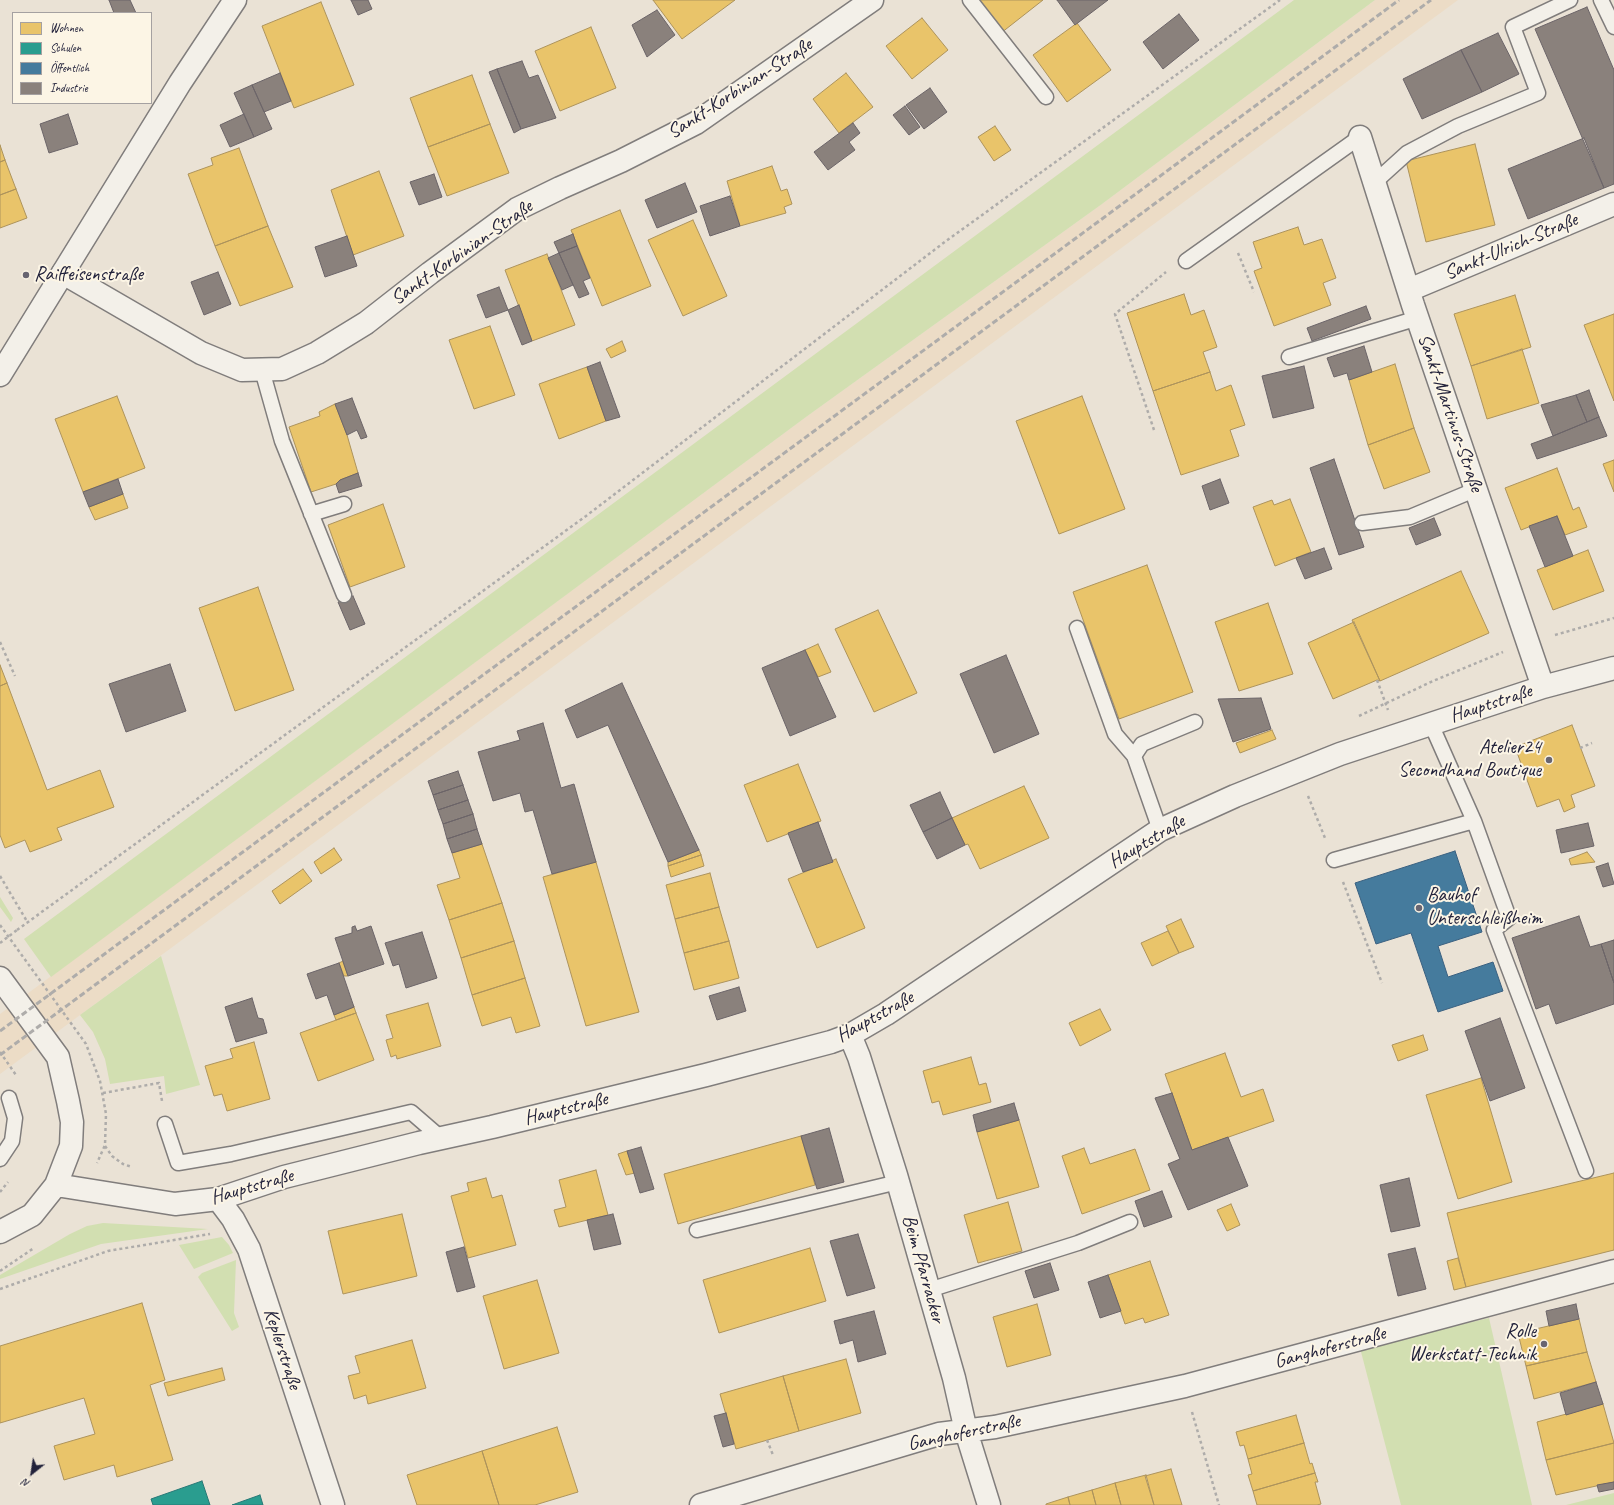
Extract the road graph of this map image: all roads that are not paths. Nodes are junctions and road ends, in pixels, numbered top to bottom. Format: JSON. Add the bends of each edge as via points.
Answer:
{"nodes":[{"id":1,"x":235,"y":0,"type":"edge"},
{"id":2,"x":872,"y":0,"type":"edge"},
{"id":3,"x":970,"y":0,"type":"edge"},
{"id":4,"x":1570,"y":0,"type":"edge"},
{"id":5,"x":1601,"y":0,"type":"edge"},
{"id":6,"x":1614,"y":27,"type":"edge"},
{"id":7,"x":1046,"y":98,"type":"dead end"},
{"id":8,"x":1360,"y":137,"type":"joint"},
{"id":9,"x":1375,"y":182,"type":"junction"},
{"id":10,"x":1614,"y":204,"type":"edge"},
{"id":11,"x":1186,"y":261,"type":"road end"},
{"id":12,"x":63,"y":273,"type":"junction"},
{"id":13,"x":1409,"y":290,"type":"junction"},
{"id":14,"x":1418,"y":318,"type":"junction"},
{"id":15,"x":1289,"y":358,"type":"dead end"},
{"id":16,"x":262,"y":370,"type":"junction"},
{"id":17,"x":0,"y":375,"type":"edge"},
{"id":18,"x":1476,"y":489,"type":"junction"},
{"id":19,"x":344,"y":504,"type":"dead end"},
{"id":20,"x":311,"y":514,"type":"junction"},
{"id":21,"x":1362,"y":523,"type":"dead end"},
{"id":22,"x":344,"y":595,"type":"dead end"},
{"id":23,"x":1077,"y":628,"type":"dead end"},
{"id":24,"x":1614,"y":668,"type":"edge"},
{"id":25,"x":1543,"y":687,"type":"junction"},
{"id":26,"x":1195,"y":722,"type":"dead end"},
{"id":27,"x":1431,"y":724,"type":"junction"},
{"id":28,"x":1134,"y":756,"type":"junction"},
{"id":29,"x":1474,"y":821,"type":"junction"},
{"id":30,"x":1160,"y":830,"type":"junction"},
{"id":31,"x":1334,"y":860,"type":"road end"},
{"id":32,"x":0,"y":978,"type":"edge"},
{"id":33,"x":850,"y":1035,"type":"junction"},
{"id":34,"x":9,"y":1098,"type":"dead end"},
{"id":35,"x":165,"y":1124,"type":"dead end"},
{"id":36,"x":441,"y":1138,"type":"junction"},
{"id":37,"x":0,"y":1159,"type":"edge"},
{"id":38,"x":1586,"y":1171,"type":"dead end"},
{"id":39,"x":898,"y":1182,"type":"junction"},
{"id":40,"x":56,"y":1185,"type":"junction"},
{"id":41,"x":218,"y":1199,"type":"junction"},
{"id":42,"x":1130,"y":1222,"type":"dead end"},
{"id":43,"x":697,"y":1230,"type":"dead end"},
{"id":44,"x":0,"y":1232,"type":"edge"},
{"id":45,"x":1614,"y":1271,"type":"edge"},
{"id":46,"x":929,"y":1290,"type":"junction"},
{"id":47,"x":966,"y":1431,"type":"junction"},
{"id":48,"x":333,"y":1505,"type":"edge"},
{"id":49,"x":701,"y":1505,"type":"edge"},
{"id":50,"x":989,"y":1505,"type":"edge"}],
"edges":[{"from":1,"to":12,"type":"street"},
{"from":2,"to":16,"type":"street","name":"Sankt-Korbinian-Straße","via":[[696,123],[517,209],[366,323],[321,350],[282,369]]},
{"from":3,"to":7,"type":"lane"},
{"from":4,"to":9,"type":"lane","via":[[1513,27],[1538,93],[1458,126],[1407,153]]},
{"from":5,"to":6,"type":"lane"},
{"from":8,"to":9,"type":"street","name":"Sankt-Martinus-Straße"},
{"from":8,"to":11,"type":"lane"},
{"from":9,"to":13,"type":"street","name":"Sankt-Martinus-Straße"},
{"from":10,"to":13,"type":"street","name":"Sankt-Ulrich-Straße"},
{"from":12,"to":16,"type":"street","name":"Sankt-Korbinian-Straße","via":[[201,353],[242,370]]},
{"from":12,"to":17,"type":"street"},
{"from":13,"to":14,"type":"street","name":"Sankt-Martinus-Straße"},
{"from":14,"to":15,"type":"lane"},
{"from":14,"to":18,"type":"street","name":"Sankt-Martinus-Straße"},
{"from":16,"to":20,"type":"lane","via":[[282,441]]},
{"from":18,"to":21,"type":"lane","via":[[1410,517]]},
{"from":18,"to":25,"type":"street","name":"Sankt-Martinus-Straße"},
{"from":19,"to":20,"type":"lane"},
{"from":20,"to":22,"type":"lane"},
{"from":23,"to":28,"type":"lane","via":[[1115,734]]},
{"from":24,"to":25,"type":"street","name":"Hauptstraße"},
{"from":25,"to":27,"type":"street","name":"Hauptstraße"},
{"from":26,"to":28,"type":"lane","via":[[1142,744]]},
{"from":27,"to":29,"type":"lane"},
{"from":27,"to":30,"type":"street","name":"Hauptstraße","via":[[1340,754],[1235,796]]},
{"from":28,"to":30,"type":"lane"},
{"from":29,"to":31,"type":"lane"},
{"from":29,"to":38,"type":"lane","via":[[1509,918],[1494,930]]},
{"from":30,"to":33,"type":"street","name":"Hauptstraße","via":[[893,1010]]},
{"from":32,"to":40,"type":"street","via":[[58,1058],[72,1122],[70,1146]]},
{"from":33,"to":36,"type":"street","name":"Hauptstraße","via":[[706,1076]]},
{"from":33,"to":39,"type":"street","name":"Beim Pfarracker","via":[[860,1057]]},
{"from":34,"to":37,"type":"lane","via":[[15,1118],[12,1141]]},
{"from":35,"to":36,"type":"lane","via":[[178,1163],[226,1155],[411,1112]]},
{"from":36,"to":41,"type":"street","name":"Hauptstraße","via":[[284,1177]]},
{"from":39,"to":43,"type":"lane"},
{"from":39,"to":46,"type":"street","name":"Beim Pfarracker"},
{"from":40,"to":41,"type":"street","name":"Hauptstraße","via":[[175,1204]]},
{"from":40,"to":44,"type":"street","via":[[32,1215]]},
{"from":41,"to":48,"type":"street","name":"Keplerstraße","via":[[233,1218],[249,1249]]},
{"from":42,"to":46,"type":"lane","via":[[1078,1243]]},
{"from":45,"to":47,"type":"street","name":"Ganghoferstraße","via":[[1185,1386]]},
{"from":46,"to":47,"type":"street","name":"Beim Pfarracker"},
{"from":47,"to":49,"type":"street","name":"Ganghoferstraße","via":[[940,1434]]},
{"from":47,"to":50,"type":"street","name":"Beim Pfarracker"}]}
